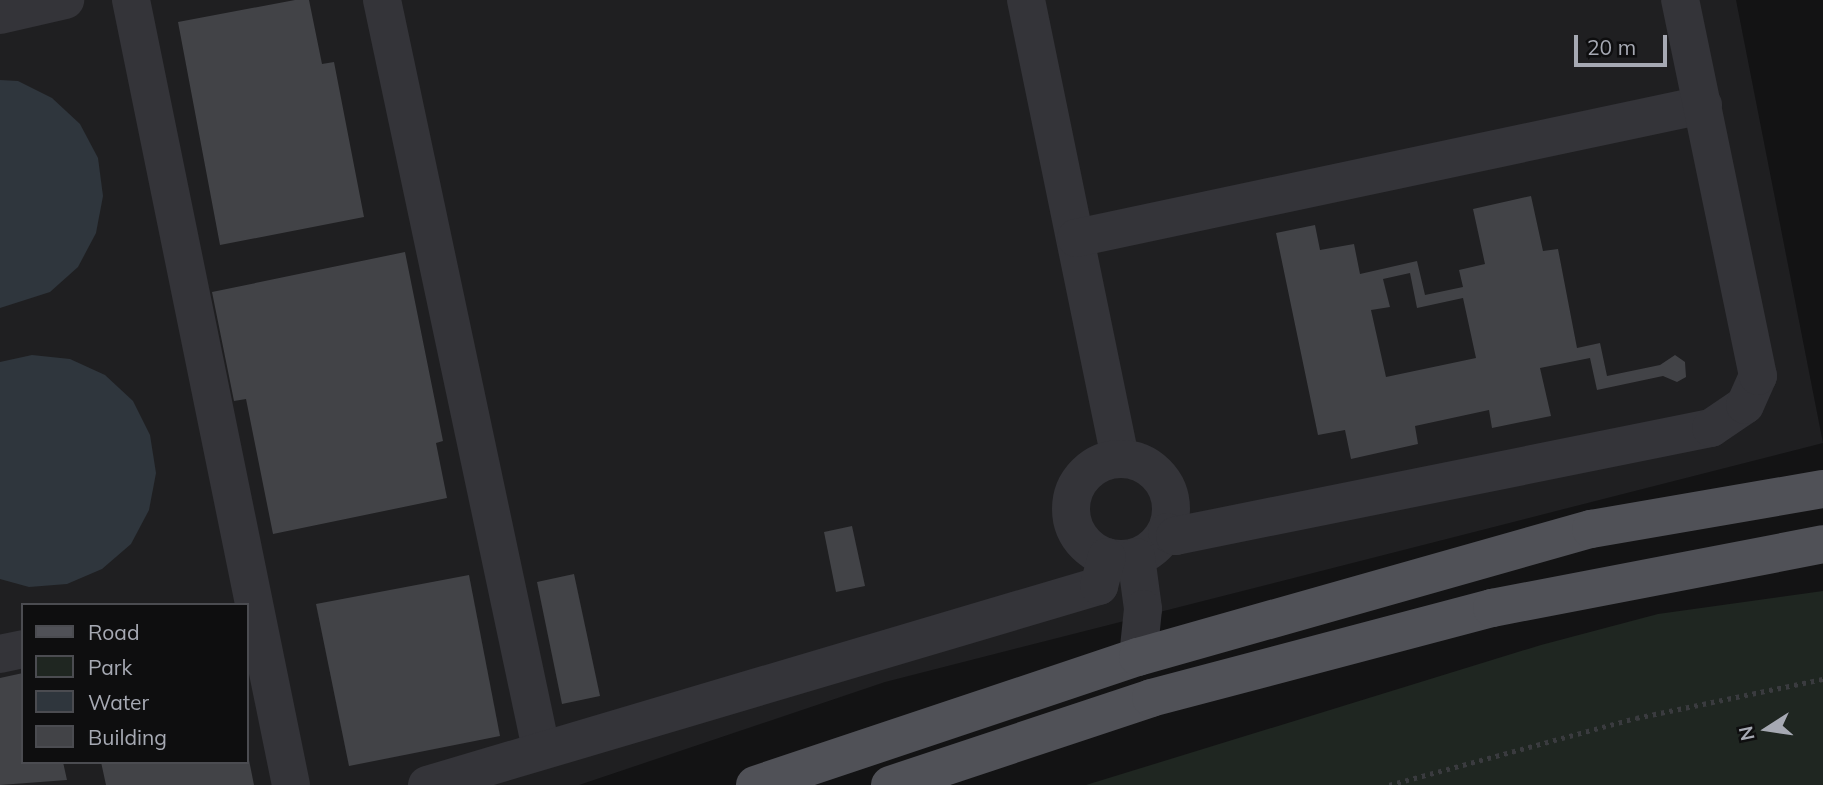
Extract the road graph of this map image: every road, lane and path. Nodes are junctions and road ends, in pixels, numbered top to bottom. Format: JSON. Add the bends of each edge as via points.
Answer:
{"nodes":[{"id":1,"x":65,"y":0,"type":"edge"},
{"id":2,"x":131,"y":0,"type":"edge"},
{"id":3,"x":382,"y":0,"type":"edge"},
{"id":4,"x":1026,"y":0,"type":"edge"},
{"id":5,"x":1680,"y":0,"type":"edge"},
{"id":6,"x":0,"y":15,"type":"edge"},
{"id":7,"x":1703,"y":104,"type":"junction"},
{"id":8,"x":1076,"y":238,"type":"junction"},
{"id":9,"x":1120,"y":458,"type":"junction"},
{"id":10,"x":1823,"y":489,"type":"edge"},
{"id":11,"x":1167,"y":532,"type":"junction"},
{"id":12,"x":1823,"y":544,"type":"edge"},
{"id":13,"x":1121,"y":557,"type":"junction"},
{"id":14,"x":245,"y":603,"type":"edge"},
{"id":15,"x":248,"y":615,"type":"edge"},
{"id":16,"x":21,"y":649,"type":"edge"},
{"id":17,"x":0,"y":654,"type":"edge"},
{"id":18,"x":1138,"y":657,"type":"junction"},
{"id":19,"x":1823,"y":679,"type":"edge"},
{"id":20,"x":541,"y":749,"type":"junction"},
{"id":21,"x":291,"y":785,"type":"edge"},
{"id":22,"x":427,"y":785,"type":"edge"},
{"id":23,"x":755,"y":785,"type":"edge"},
{"id":24,"x":890,"y":785,"type":"edge"},
{"id":25,"x":1389,"y":785,"type":"edge"}],
"edges":[{"from":1,"to":6,"type":"lane"},
{"from":2,"to":14,"type":"lane"},
{"from":3,"to":20,"type":"lane"},
{"from":4,"to":8,"type":"lane"},
{"from":5,"to":7,"type":"lane"},
{"from":7,"to":8,"type":"lane"},
{"from":7,"to":11,"type":"lane","via":[[1758,376],[1745,405],[1711,428],[1175,536]]},
{"from":8,"to":9,"type":"lane"},
{"from":9,"to":11,"type":"lane","via":[[1148,467],[1160,479],[1168,494]]},
{"from":9,"to":13,"type":"lane","via":[[1085,474],[1071,505],[1079,537]]},
{"from":10,"to":18,"type":"main road","via":[[1591,529]]},
{"from":11,"to":13,"type":"lane"},
{"from":12,"to":24,"type":"main road","via":[[1492,608],[1152,698]]},
{"from":13,"to":18,"type":"lane","via":[[1143,609]]},
{"from":13,"to":20,"type":"lane","via":[[1099,586]]},
{"from":15,"to":21,"type":"lane"},
{"from":16,"to":17,"type":"lane"},
{"from":18,"to":23,"type":"main road"},
{"from":19,"to":25,"type":"path","via":[[1636,718]]},
{"from":20,"to":22,"type":"lane"}]}
